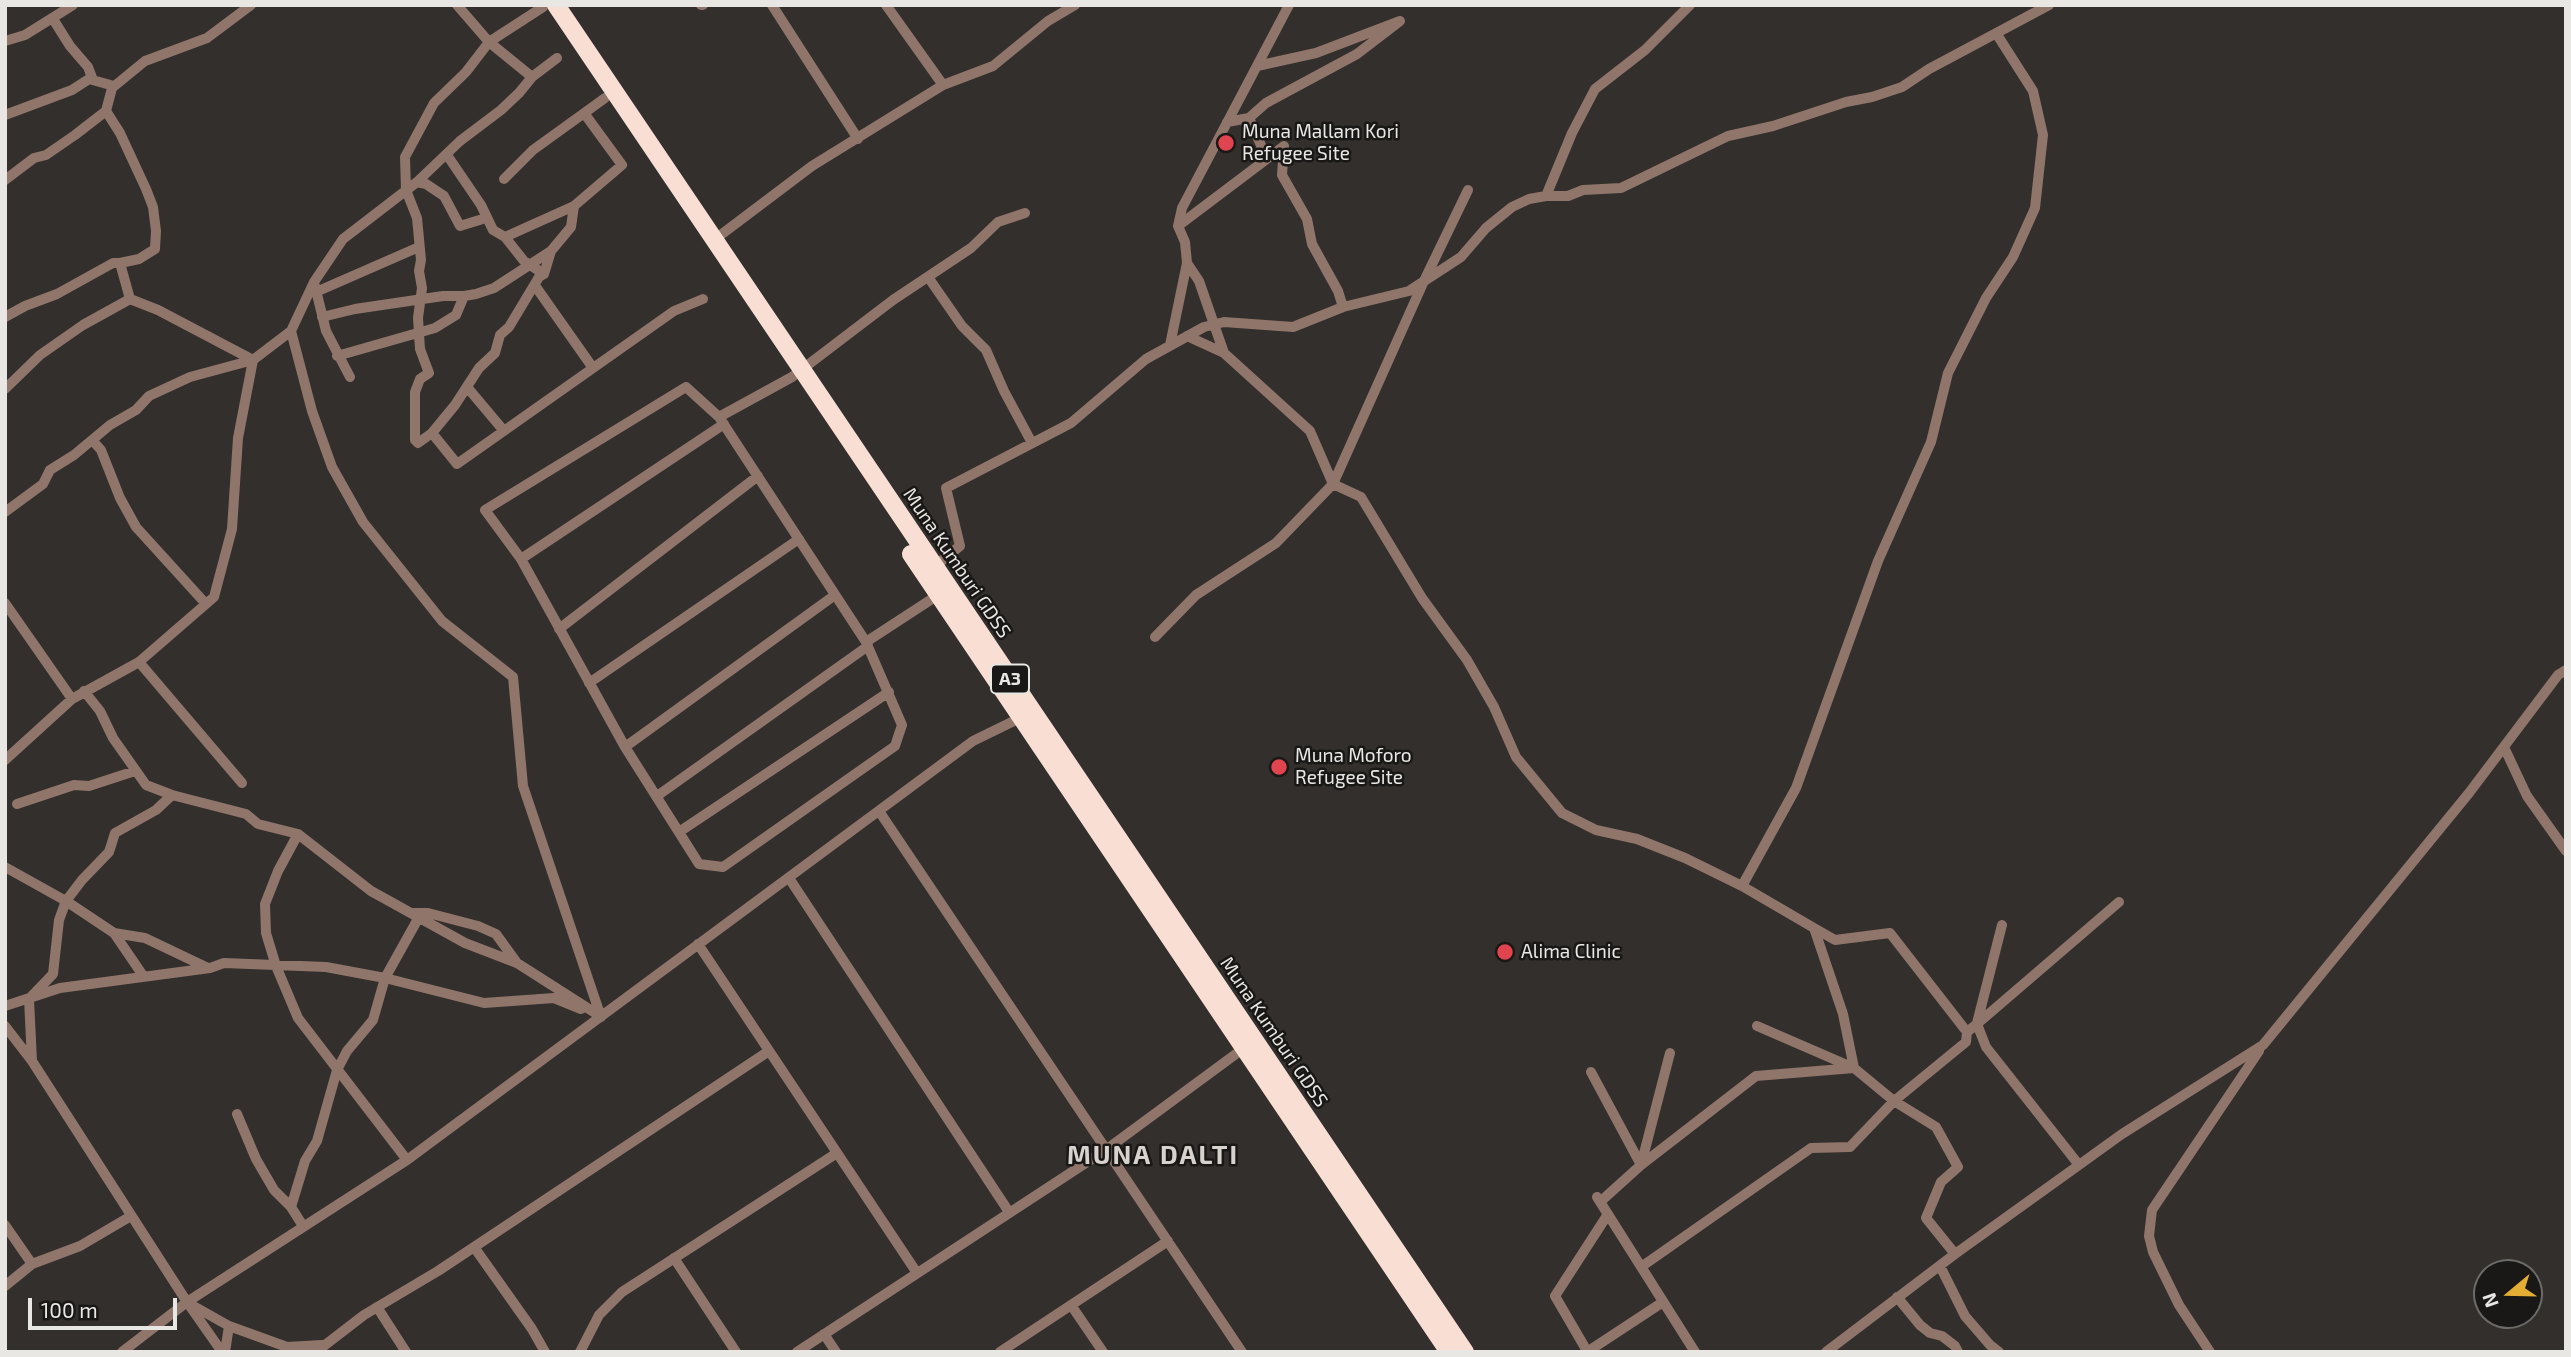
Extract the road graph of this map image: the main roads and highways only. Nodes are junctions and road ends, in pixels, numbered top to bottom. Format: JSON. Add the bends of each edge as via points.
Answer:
{"nodes":[{"id":1,"x":547,"y":6,"type":"edge"},
{"id":2,"x":796,"y":373,"type":"junction"},
{"id":3,"x":1449,"y":1352,"type":"edge"},
{"id":4,"x":1465,"y":1352,"type":"edge"}],
"edges":[{"from":1,"to":2,"type":"highway","name":"Muna Kumburi GDSS","number":"A3","via":[[605,98]]},
{"from":1,"to":2,"type":"highway","name":"Muna Kumburi GDSS","number":"A3","via":[[714,240]]},
{"from":2,"to":3,"type":"highway","name":"Muna Kumburi GDSS","number":"A3","via":[[1020,718]]},
{"from":2,"to":4,"type":"highway","name":"Muna Kumburi GDSS","number":"A3","via":[[934,567]]}]}
